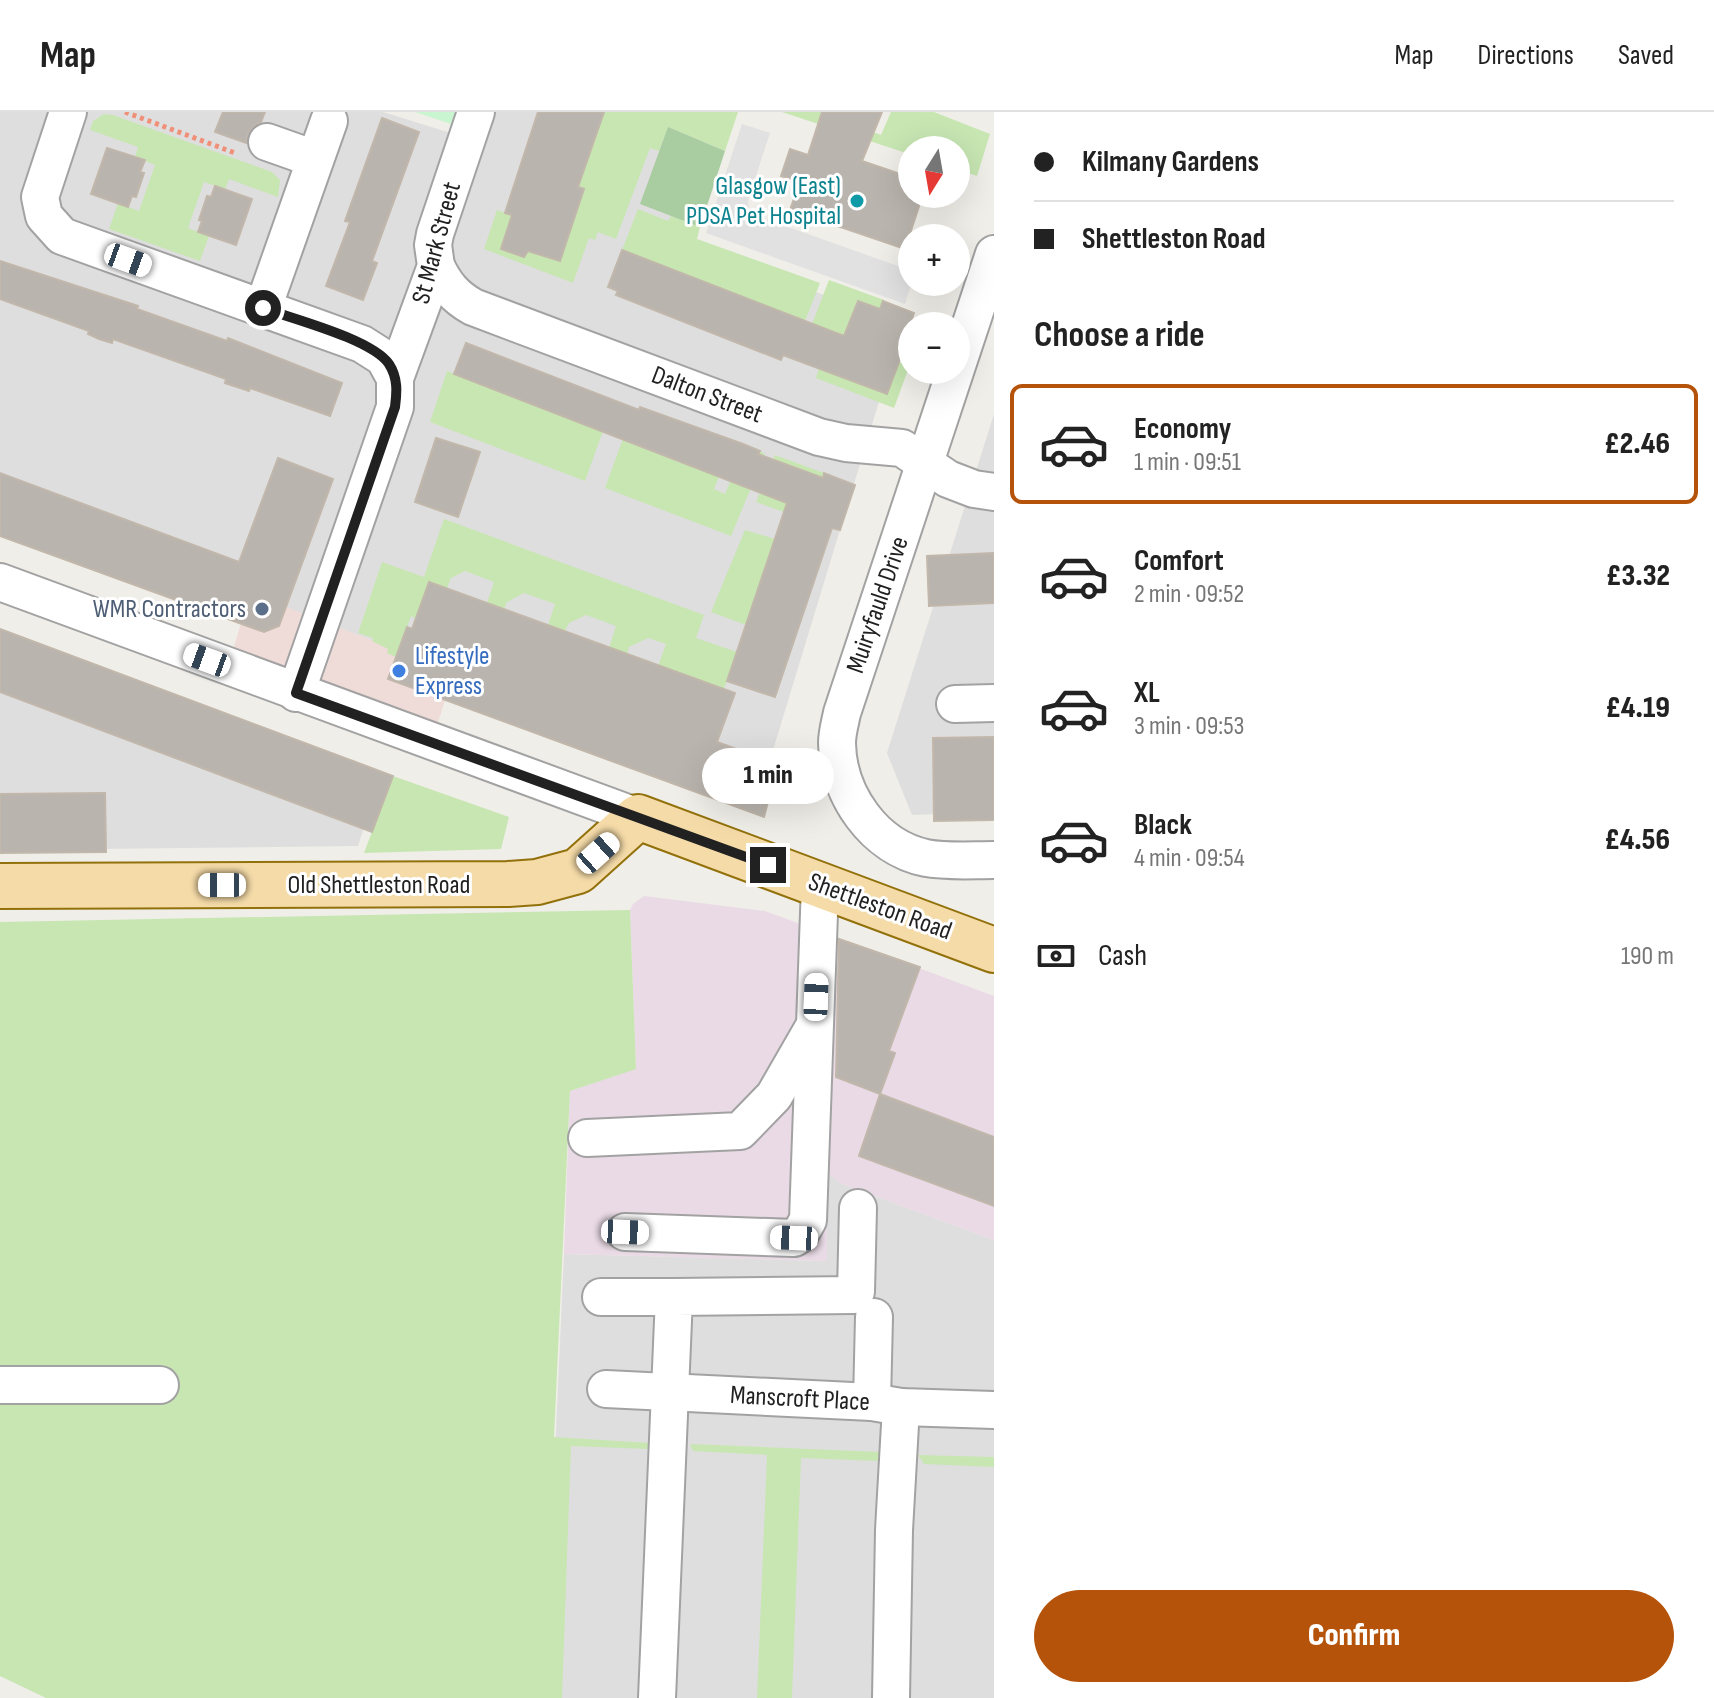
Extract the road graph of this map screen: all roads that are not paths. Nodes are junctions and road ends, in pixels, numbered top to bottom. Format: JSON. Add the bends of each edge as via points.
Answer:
{"nodes":[{"id":1,"x":68,"y":112,"type":"edge"},
{"id":2,"x":476,"y":112,"type":"edge"},
{"id":3,"x":329,"y":121,"type":"dead end"},
{"id":4,"x":267,"y":142,"type":"road end"},
{"id":5,"x":315,"y":159,"type":"junction"},
{"id":6,"x":994,"y":254,"type":"edge"},
{"id":7,"x":436,"y":266,"type":"junction"},
{"id":8,"x":263,"y":308,"type":"junction"},
{"id":9,"x":395,"y":378,"type":"junction"},
{"id":10,"x":926,"y":462,"type":"junction"},
{"id":11,"x":994,"y":492,"type":"edge"},
{"id":12,"x":0,"y":582,"type":"edge"},
{"id":13,"x":296,"y":693,"type":"junction"},
{"id":14,"x":994,"y":703,"type":"edge"},
{"id":15,"x":955,"y":704,"type":"dead end"},
{"id":16,"x":638,"y":817,"type":"junction"},
{"id":17,"x":994,"y":860,"type":"edge"},
{"id":18,"x":820,"y":885,"type":"junction"},
{"id":19,"x":0,"y":886,"type":"edge"},
{"id":20,"x":994,"y":950,"type":"edge"},
{"id":21,"x":814,"y":1025,"type":"junction"},
{"id":22,"x":587,"y":1138,"type":"dead end"},
{"id":23,"x":858,"y":1208,"type":"dead end"},
{"id":24,"x":625,"y":1232,"type":"dead end"},
{"id":25,"x":601,"y":1297,"type":"dead end"},
{"id":26,"x":674,"y":1297,"type":"junction"},
{"id":27,"x":874,"y":1317,"type":"dead end"},
{"id":28,"x":0,"y":1385,"type":"edge"},
{"id":29,"x":160,"y":1385,"type":"dead end"},
{"id":30,"x":606,"y":1389,"type":"dead end"},
{"id":31,"x":670,"y":1392,"type":"junction"},
{"id":32,"x":886,"y":1404,"type":"junction"},
{"id":33,"x":994,"y":1410,"type":"edge"},
{"id":34,"x":657,"y":1698,"type":"edge"},
{"id":35,"x":891,"y":1698,"type":"edge"}],
"edges":[{"from":1,"to":8,"type":"street","via":[[40,197],[52,227],[74,241]]},
{"from":2,"to":7,"type":"street","name":"St Mark Street","via":[[435,234]]},
{"from":3,"to":5,"type":"street"},
{"from":4,"to":5,"type":"street"},
{"from":5,"to":8,"type":"street"},
{"from":6,"to":10,"type":"street","name":"Muiryfauld Drive"},
{"from":7,"to":9,"type":"street","name":"St Mark Street"},
{"from":7,"to":10,"type":"street","name":"Dalton Street","via":[[456,296],[473,307],[819,437],[890,445]]},
{"from":8,"to":9,"type":"street","via":[[362,344],[384,358]]},
{"from":9,"to":13,"type":"street","name":"St Mark Street","via":[[395,407]]},
{"from":10,"to":11,"type":"street","name":"Dalton Street","via":[[948,479]]},
{"from":10,"to":17,"type":"street","name":"Muiryfauld Drive","via":[[842,713],[840,769],[860,814],[890,842],[926,858]]},
{"from":12,"to":13,"type":"street","name":"Shettleston Road"},
{"from":13,"to":16,"type":"street","name":"Shettleston Road"},
{"from":14,"to":15,"type":"street"},
{"from":16,"to":18,"type":"main road","name":"Shettleston Road"},
{"from":16,"to":19,"type":"main road","name":"Old Shettleston Road","via":[[578,871],[537,882]]},
{"from":18,"to":20,"type":"main road","name":"Shettleston Road"},
{"from":18,"to":21,"type":"street"},
{"from":21,"to":22,"type":"street","via":[[774,1096],[740,1131]]},
{"from":21,"to":24,"type":"street","via":[[808,1220],[800,1234],[794,1238]]},
{"from":23,"to":26,"type":"street","via":[[854,1295]]},
{"from":25,"to":26,"type":"street"},
{"from":26,"to":31,"type":"street"},
{"from":27,"to":32,"type":"street"},
{"from":28,"to":29,"type":"street"},
{"from":30,"to":31,"type":"street","name":"Manscroft Place"},
{"from":31,"to":32,"type":"street","name":"Manscroft Place"},
{"from":31,"to":34,"type":"street"},
{"from":32,"to":33,"type":"street","name":"Manscroft Place"},
{"from":32,"to":35,"type":"street","via":[[894,1530]]}]}
